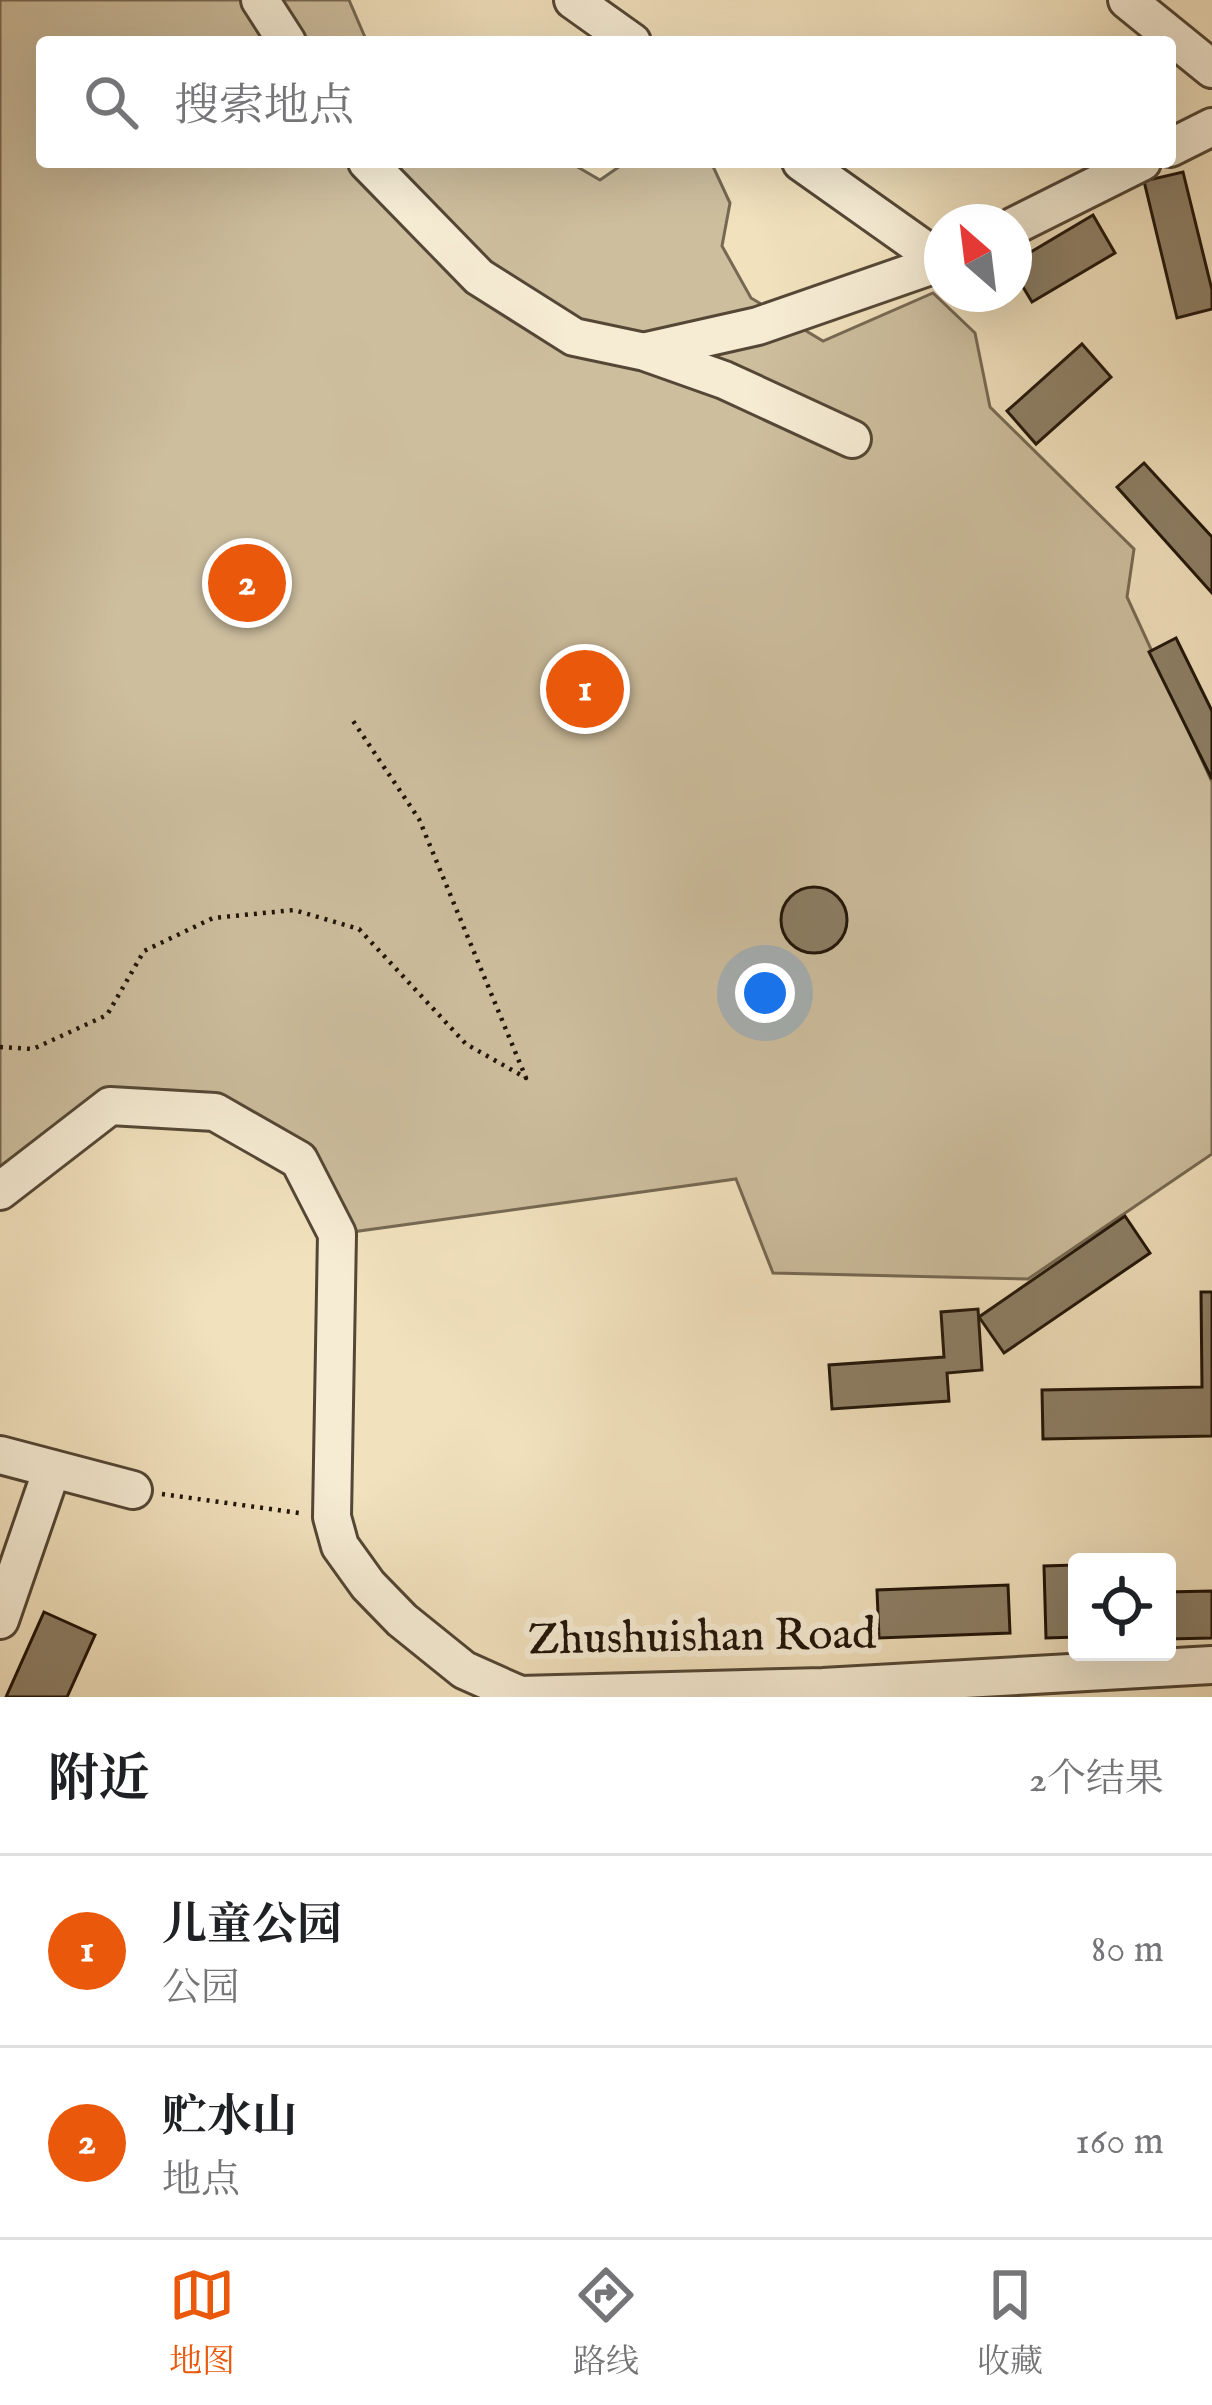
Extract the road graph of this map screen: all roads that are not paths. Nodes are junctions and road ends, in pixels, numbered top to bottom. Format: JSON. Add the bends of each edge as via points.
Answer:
{"nodes":[{"id":1,"x":260,"y":0,"type":"edge"},
{"id":2,"x":573,"y":0,"type":"edge"},
{"id":3,"x":1127,"y":0,"type":"edge"},
{"id":4,"x":283,"y":36,"type":"edge"},
{"id":5,"x":624,"y":36,"type":"edge"},
{"id":6,"x":1171,"y":36,"type":"edge"},
{"id":7,"x":1176,"y":40,"type":"edge"},
{"id":8,"x":1212,"y":69,"type":"edge"},
{"id":9,"x":1212,"y":127,"type":"edge"},
{"id":10,"x":1176,"y":145,"type":"edge"},
{"id":11,"x":373,"y":168,"type":"edge"},
{"id":12,"x":809,"y":168,"type":"edge"},
{"id":13,"x":1130,"y":168,"type":"edge"},
{"id":14,"x":1032,"y":217,"type":"edge"},
{"id":15,"x":924,"y":249,"type":"edge"},
{"id":16,"x":924,"y":268,"type":"edge"},
{"id":17,"x":645,"y":352,"type":"junction"},
{"id":18,"x":852,"y":439,"type":"dead end"},
{"id":19,"x":0,"y":1191,"type":"edge"},
{"id":20,"x":0,"y":1455,"type":"edge"},
{"id":21,"x":52,"y":1468,"type":"junction"},
{"id":22,"x":133,"y":1490,"type":"road end"},
{"id":23,"x":0,"y":1620,"type":"edge"},
{"id":24,"x":1212,"y":1665,"type":"edge"}],
"edges":[{"from":1,"to":4,"type":"street"},
{"from":2,"to":5,"type":"street"},
{"from":3,"to":6,"type":"street"},
{"from":7,"to":8,"type":"street"},
{"from":9,"to":10,"type":"street"},
{"from":11,"to":17,"type":"street","via":[[479,277],[574,337]]},
{"from":12,"to":15,"type":"street"},
{"from":13,"to":14,"type":"street"},
{"from":16,"to":17,"type":"street","via":[[758,326]]},
{"from":17,"to":18,"type":"street"},
{"from":19,"to":24,"type":"street","name":"Zhushuishan Road","via":[[110,1106],[215,1112],[299,1160],[337,1234],[332,1517],[340,1546],[402,1621],[464,1670],[520,1695]]},
{"from":20,"to":21,"type":"street"},
{"from":21,"to":22,"type":"street"},
{"from":21,"to":23,"type":"street"}]}
